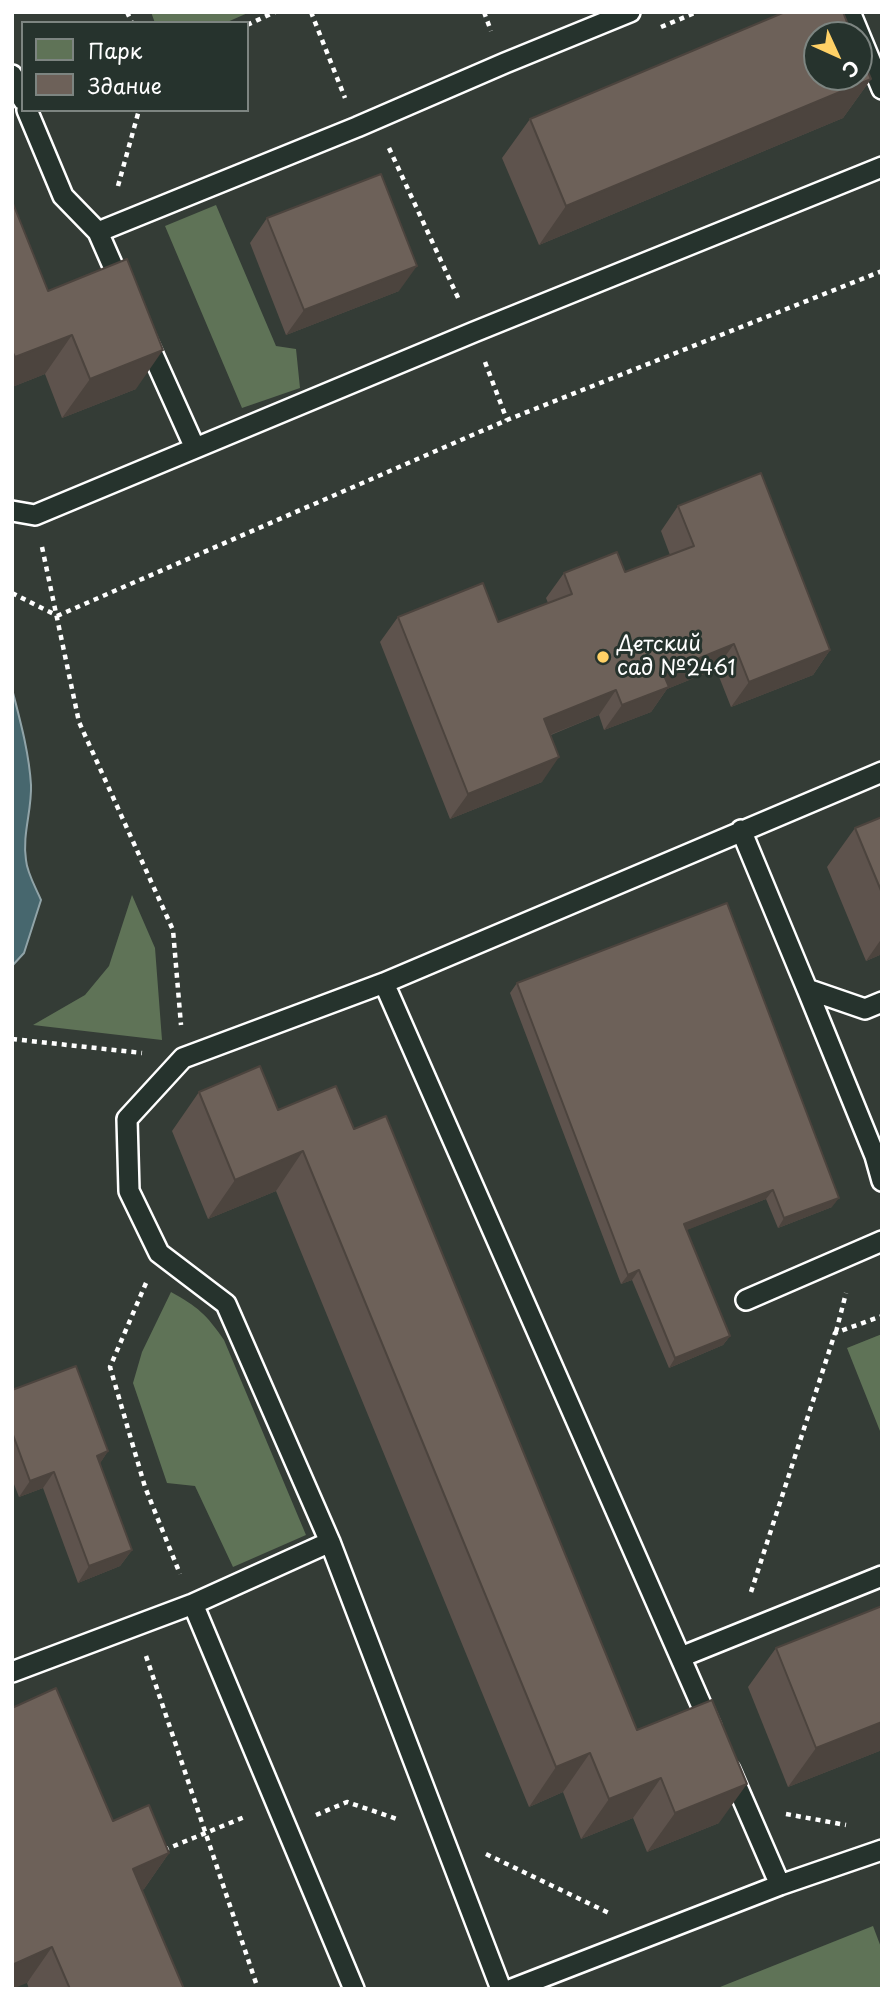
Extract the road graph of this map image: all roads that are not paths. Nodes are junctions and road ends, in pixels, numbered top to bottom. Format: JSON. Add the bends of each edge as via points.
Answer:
{"nodes":[{"id":1,"x":630,"y":12,"type":"edge"},
{"id":2,"x":850,"y":12,"type":"edge"},
{"id":3,"x":12,"y":75,"type":"edge"},
{"id":4,"x":882,"y":89,"type":"edge"},
{"id":5,"x":21,"y":95,"type":"edge"},
{"id":6,"x":28,"y":112,"type":"edge"},
{"id":7,"x":882,"y":167,"type":"edge"},
{"id":8,"x":98,"y":232,"type":"junction"},
{"id":9,"x":195,"y":448,"type":"junction"},
{"id":10,"x":12,"y":511,"type":"edge"},
{"id":11,"x":882,"y":772,"type":"edge"},
{"id":12,"x":741,"y":830,"type":"junction"},
{"id":13,"x":384,"y":983,"type":"junction"},
{"id":14,"x":807,"y":989,"type":"junction"},
{"id":15,"x":882,"y":1002,"type":"edge"},
{"id":16,"x":882,"y":1181,"type":"edge"},
{"id":17,"x":882,"y":1241,"type":"edge"},
{"id":18,"x":746,"y":1300,"type":"dead end"},
{"id":19,"x":330,"y":1542,"type":"junction"},
{"id":20,"x":882,"y":1576,"type":"edge"},
{"id":21,"x":193,"y":1604,"type":"junction"},
{"id":22,"x":681,"y":1657,"type":"junction"},
{"id":23,"x":12,"y":1672,"type":"edge"},
{"id":24,"x":882,"y":1850,"type":"edge"},
{"id":25,"x":780,"y":1885,"type":"junction"},
{"id":26,"x":354,"y":1989,"type":"edge"},
{"id":27,"x":501,"y":1989,"type":"edge"},
{"id":28,"x":512,"y":1989,"type":"edge"}],
"edges":[{"from":1,"to":8,"type":"lane"},
{"from":2,"to":4,"type":"lane"},
{"from":3,"to":5,"type":"lane"},
{"from":6,"to":8,"type":"lane","via":[[63,196]]},
{"from":7,"to":9,"type":"lane"},
{"from":8,"to":9,"type":"lane"},
{"from":9,"to":10,"type":"lane","via":[[35,515]]},
{"from":11,"to":12,"type":"lane"},
{"from":12,"to":13,"type":"lane"},
{"from":12,"to":14,"type":"lane"},
{"from":13,"to":19,"type":"lane","via":[[183,1058],[127,1119],[130,1191],[159,1253],[226,1304]]},
{"from":13,"to":22,"type":"lane"},
{"from":14,"to":15,"type":"lane","via":[[865,1010]]},
{"from":14,"to":16,"type":"lane"},
{"from":17,"to":18,"type":"lane"},
{"from":19,"to":21,"type":"lane"},
{"from":19,"to":27,"type":"lane"},
{"from":20,"to":22,"type":"lane"},
{"from":21,"to":23,"type":"lane"},
{"from":21,"to":26,"type":"lane"},
{"from":22,"to":25,"type":"lane"},
{"from":24,"to":25,"type":"lane"},
{"from":25,"to":28,"type":"lane"}]}
